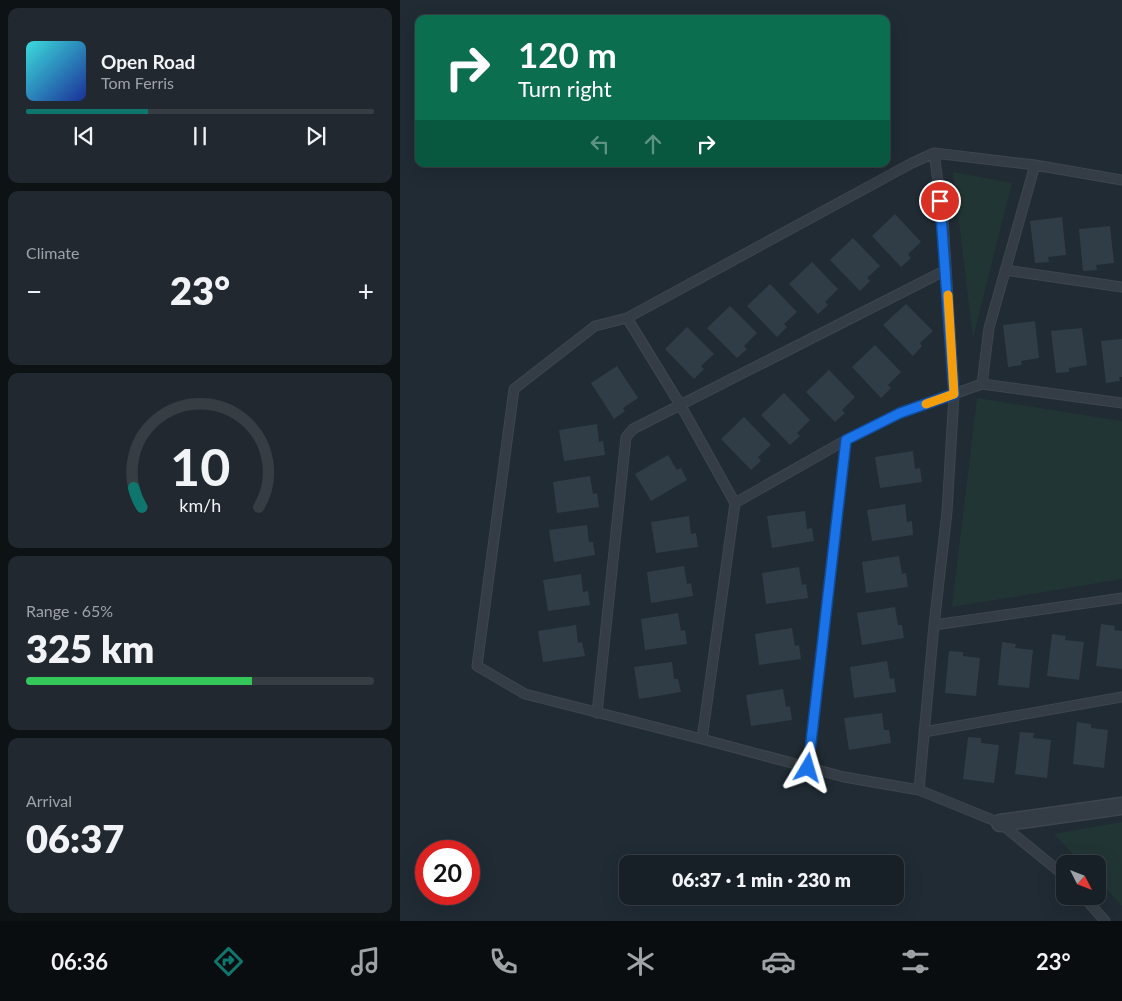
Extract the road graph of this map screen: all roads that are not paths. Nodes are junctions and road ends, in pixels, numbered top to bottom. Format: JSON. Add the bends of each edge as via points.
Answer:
{"nodes":[{"id":1,"x":934,"y":153,"type":"junction"},
{"id":2,"x":1035,"y":165,"type":"junction"},
{"id":3,"x":1122,"y":180,"type":"edge"},
{"id":4,"x":946,"y":270,"type":"junction"},
{"id":5,"x":1005,"y":270,"type":"junction"},
{"id":6,"x":1122,"y":287,"type":"edge"},
{"id":7,"x":627,"y":318,"type":"junction"},
{"id":8,"x":982,"y":384,"type":"junction"},
{"id":9,"x":954,"y":394,"type":"junction"},
{"id":10,"x":1122,"y":404,"type":"edge"},
{"id":11,"x":681,"y":406,"type":"junction"},
{"id":12,"x":846,"y":440,"type":"junction"},
{"id":13,"x":735,"y":503,"type":"junction"},
{"id":14,"x":1122,"y":598,"type":"edge"},
{"id":15,"x":934,"y":625,"type":"junction"},
{"id":16,"x":1122,"y":697,"type":"edge"},
{"id":17,"x":597,"y":713,"type":"junction"},
{"id":18,"x":924,"y":732,"type":"junction"},
{"id":19,"x":702,"y":738,"type":"junction"},
{"id":20,"x":808,"y":768,"type":"junction"},
{"id":21,"x":919,"y":790,"type":"junction"},
{"id":22,"x":1122,"y":806,"type":"edge"},
{"id":23,"x":1000,"y":823,"type":"junction"},
{"id":24,"x":1056,"y":869,"type":"edge"},
{"id":25,"x":1091,"y":905,"type":"edge"},
{"id":26,"x":1105,"y":921,"type":"edge"}],
"edges":[{"from":1,"to":2,"type":"lane"},
{"from":1,"to":4,"type":"lane"},
{"from":1,"to":7,"type":"lane"},
{"from":2,"to":3,"type":"lane"},
{"from":2,"to":5,"type":"lane"},
{"from":4,"to":9,"type":"lane"},
{"from":4,"to":11,"type":"lane"},
{"from":5,"to":6,"type":"lane"},
{"from":5,"to":8,"type":"lane","via":[[989,328]]},
{"from":7,"to":11,"type":"lane"},
{"from":7,"to":17,"type":"lane","via":[[595,326],[514,389],[477,666],[525,694]]},
{"from":8,"to":9,"type":"lane"},
{"from":8,"to":10,"type":"lane"},
{"from":9,"to":12,"type":"lane","via":[[900,413]]},
{"from":9,"to":15,"type":"lane","via":[[947,512]]},
{"from":11,"to":13,"type":"lane"},
{"from":11,"to":17,"type":"lane","via":[[632,429],[626,437]]},
{"from":12,"to":13,"type":"lane"},
{"from":12,"to":20,"type":"lane"},
{"from":13,"to":19,"type":"lane"},
{"from":14,"to":15,"type":"lane"},
{"from":15,"to":18,"type":"lane"},
{"from":16,"to":18,"type":"lane"},
{"from":17,"to":19,"type":"lane"},
{"from":18,"to":21,"type":"lane"},
{"from":19,"to":20,"type":"lane"},
{"from":20,"to":21,"type":"lane","via":[[844,778]]},
{"from":21,"to":23,"type":"lane"},
{"from":22,"to":23,"type":"street"},
{"from":23,"to":24,"type":"lane"},
{"from":25,"to":26,"type":"lane"}]}
